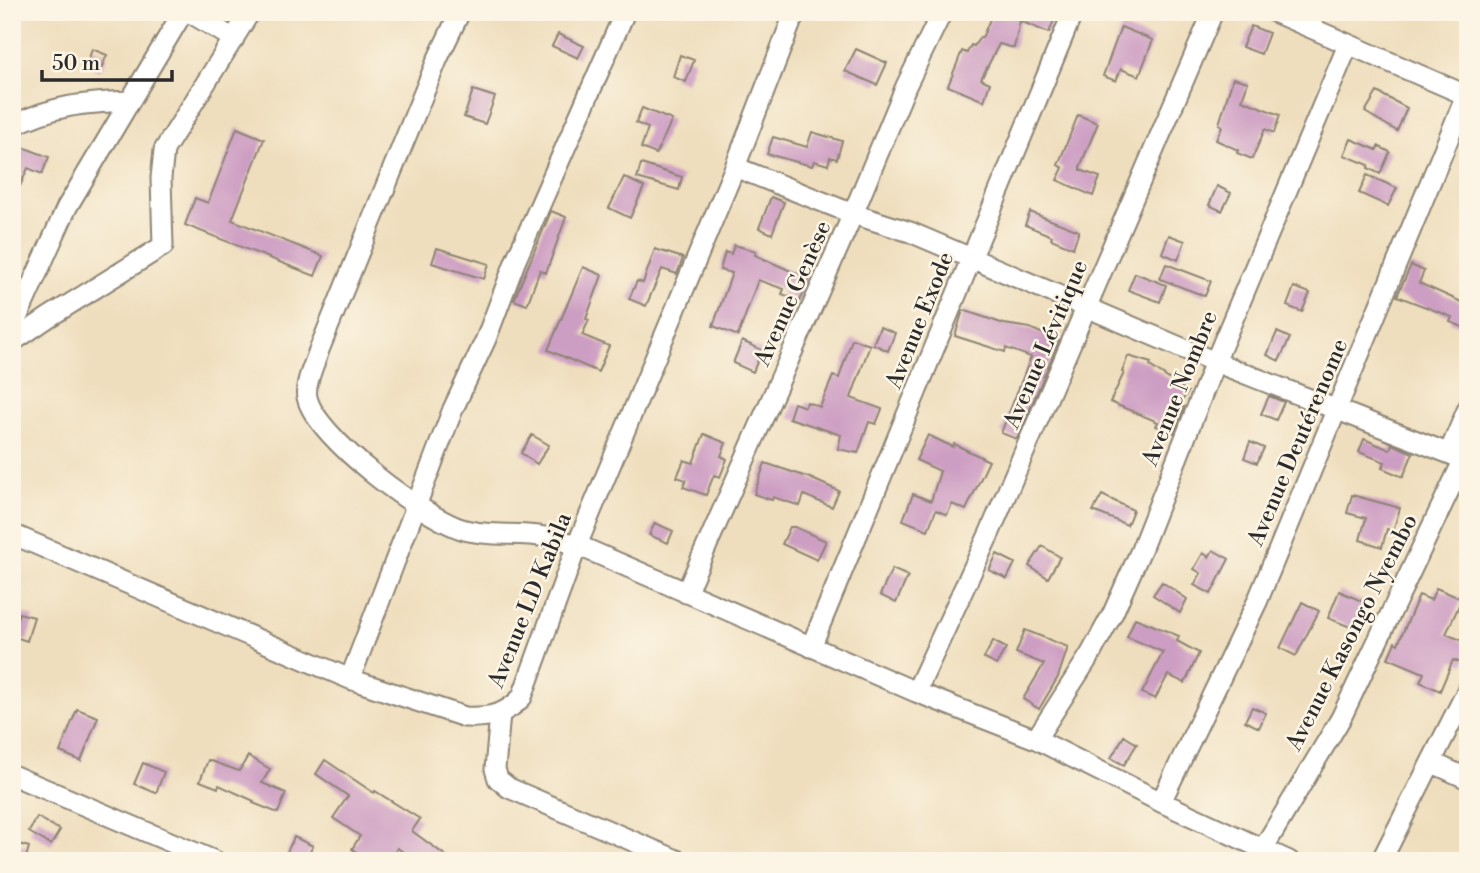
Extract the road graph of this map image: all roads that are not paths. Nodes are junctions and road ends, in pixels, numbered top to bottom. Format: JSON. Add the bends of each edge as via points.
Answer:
{"nodes":[{"id":1,"x":183,"y":12,"type":"edge"},
{"id":2,"x":189,"y":12,"type":"edge"},
{"id":3,"x":250,"y":12,"type":"edge"},
{"id":4,"x":460,"y":12,"type":"edge"},
{"id":5,"x":625,"y":12,"type":"edge"},
{"id":6,"x":795,"y":12,"type":"edge"},
{"id":7,"x":942,"y":12,"type":"edge"},
{"id":8,"x":1073,"y":12,"type":"edge"},
{"id":9,"x":1213,"y":12,"type":"edge"},
{"id":10,"x":1274,"y":12,"type":"edge"},
{"id":11,"x":234,"y":39,"type":"junction"},
{"id":12,"x":1348,"y":45,"type":"junction"},
{"id":13,"x":1467,"y":96,"type":"edge"},
{"id":14,"x":129,"y":101,"type":"junction"},
{"id":15,"x":12,"y":126,"type":"edge"},
{"id":16,"x":735,"y":167,"type":"junction"},
{"id":17,"x":853,"y":214,"type":"junction"},
{"id":18,"x":972,"y":257,"type":"junction"},
{"id":19,"x":1088,"y":308,"type":"junction"},
{"id":20,"x":12,"y":330,"type":"edge"},
{"id":21,"x":12,"y":342,"type":"edge"},
{"id":22,"x":1216,"y":362,"type":"junction"},
{"id":23,"x":1468,"y":408,"type":"edge"},
{"id":24,"x":1337,"y":410,"type":"junction"},
{"id":25,"x":1460,"y":458,"type":"edge"},
{"id":26,"x":417,"y":506,"type":"junction"},
{"id":27,"x":12,"y":534,"type":"edge"},
{"id":28,"x":577,"y":545,"type":"junction"},
{"id":29,"x":686,"y":593,"type":"junction"},
{"id":30,"x":811,"y":647,"type":"junction"},
{"id":31,"x":350,"y":679,"type":"junction"},
{"id":32,"x":1468,"y":690,"type":"edge"},
{"id":33,"x":916,"y":692,"type":"junction"},
{"id":34,"x":500,"y":714,"type":"junction"},
{"id":35,"x":1035,"y":739,"type":"junction"},
{"id":36,"x":1431,"y":762,"type":"junction"},
{"id":37,"x":12,"y":775,"type":"edge"},
{"id":38,"x":1468,"y":779,"type":"edge"},
{"id":39,"x":1161,"y":802,"type":"junction"},
{"id":40,"x":1259,"y":855,"type":"edge"},
{"id":41,"x":215,"y":861,"type":"edge"},
{"id":42,"x":679,"y":861,"type":"edge"},
{"id":43,"x":1289,"y":861,"type":"edge"},
{"id":44,"x":1381,"y":861,"type":"edge"}],
"edges":[{"from":1,"to":14,"type":"street"},
{"from":2,"to":11,"type":"street"},
{"from":3,"to":11,"type":"street"},
{"from":4,"to":26,"type":"street","via":[[319,350],[306,394],[332,436]]},
{"from":5,"to":26,"type":"street","via":[[453,409]]},
{"from":6,"to":16,"type":"street","name":"Avenue LD Kabila"},
{"from":7,"to":17,"type":"street","name":"Avenue Genèse"},
{"from":8,"to":18,"type":"street","name":"Avenue Exode"},
{"from":9,"to":19,"type":"street","name":"Avenue Lévitique"},
{"from":10,"to":12,"type":"street"},
{"from":11,"to":21,"type":"street","via":[[164,150],[163,246]]},
{"from":12,"to":13,"type":"street"},
{"from":12,"to":22,"type":"street","name":"Avenue Nombre"},
{"from":13,"to":24,"type":"street","name":"Avenue Deutérenome"},
{"from":14,"to":15,"type":"street","via":[[78,103]]},
{"from":14,"to":20,"type":"street","via":[[67,207]]},
{"from":16,"to":17,"type":"street"},
{"from":16,"to":28,"type":"street","name":"Avenue LD Kabila"},
{"from":17,"to":18,"type":"street"},
{"from":17,"to":29,"type":"street","name":"Avenue Genèse"},
{"from":18,"to":19,"type":"street"},
{"from":18,"to":30,"type":"street","name":"Avenue Exode"},
{"from":19,"to":22,"type":"street"},
{"from":19,"to":33,"type":"street","name":"Avenue Lévitique"},
{"from":22,"to":24,"type":"street"},
{"from":22,"to":35,"type":"street","name":"Avenue Nombre","via":[[1113,613]]},
{"from":23,"to":25,"type":"street","name":"Avenue Kasongo Nyembo"},
{"from":24,"to":25,"type":"street"},
{"from":24,"to":39,"type":"street","name":"Avenue Deutérenome","via":[[1257,602]]},
{"from":25,"to":40,"type":"street","name":"Avenue Kasongo Nyembo","via":[[1341,718]]},
{"from":26,"to":28,"type":"street","via":[[463,530],[545,537]]},
{"from":26,"to":31,"type":"street"},
{"from":27,"to":31,"type":"street","name":"Avenue LD Kabila"},
{"from":28,"to":29,"type":"street"},
{"from":28,"to":34,"type":"street","name":"Avenue LD Kabila","via":[[522,697]]},
{"from":29,"to":30,"type":"street"},
{"from":30,"to":33,"type":"street"},
{"from":31,"to":34,"type":"street","name":"Avenue LD Kabila","via":[[465,717]]},
{"from":32,"to":36,"type":"street"},
{"from":33,"to":35,"type":"street"},
{"from":34,"to":42,"type":"street","via":[[498,779],[509,788]]},
{"from":35,"to":39,"type":"street"},
{"from":36,"to":38,"type":"street"},
{"from":36,"to":44,"type":"street"},
{"from":37,"to":41,"type":"street"},
{"from":39,"to":40,"type":"street"},
{"from":40,"to":43,"type":"street"}]}
